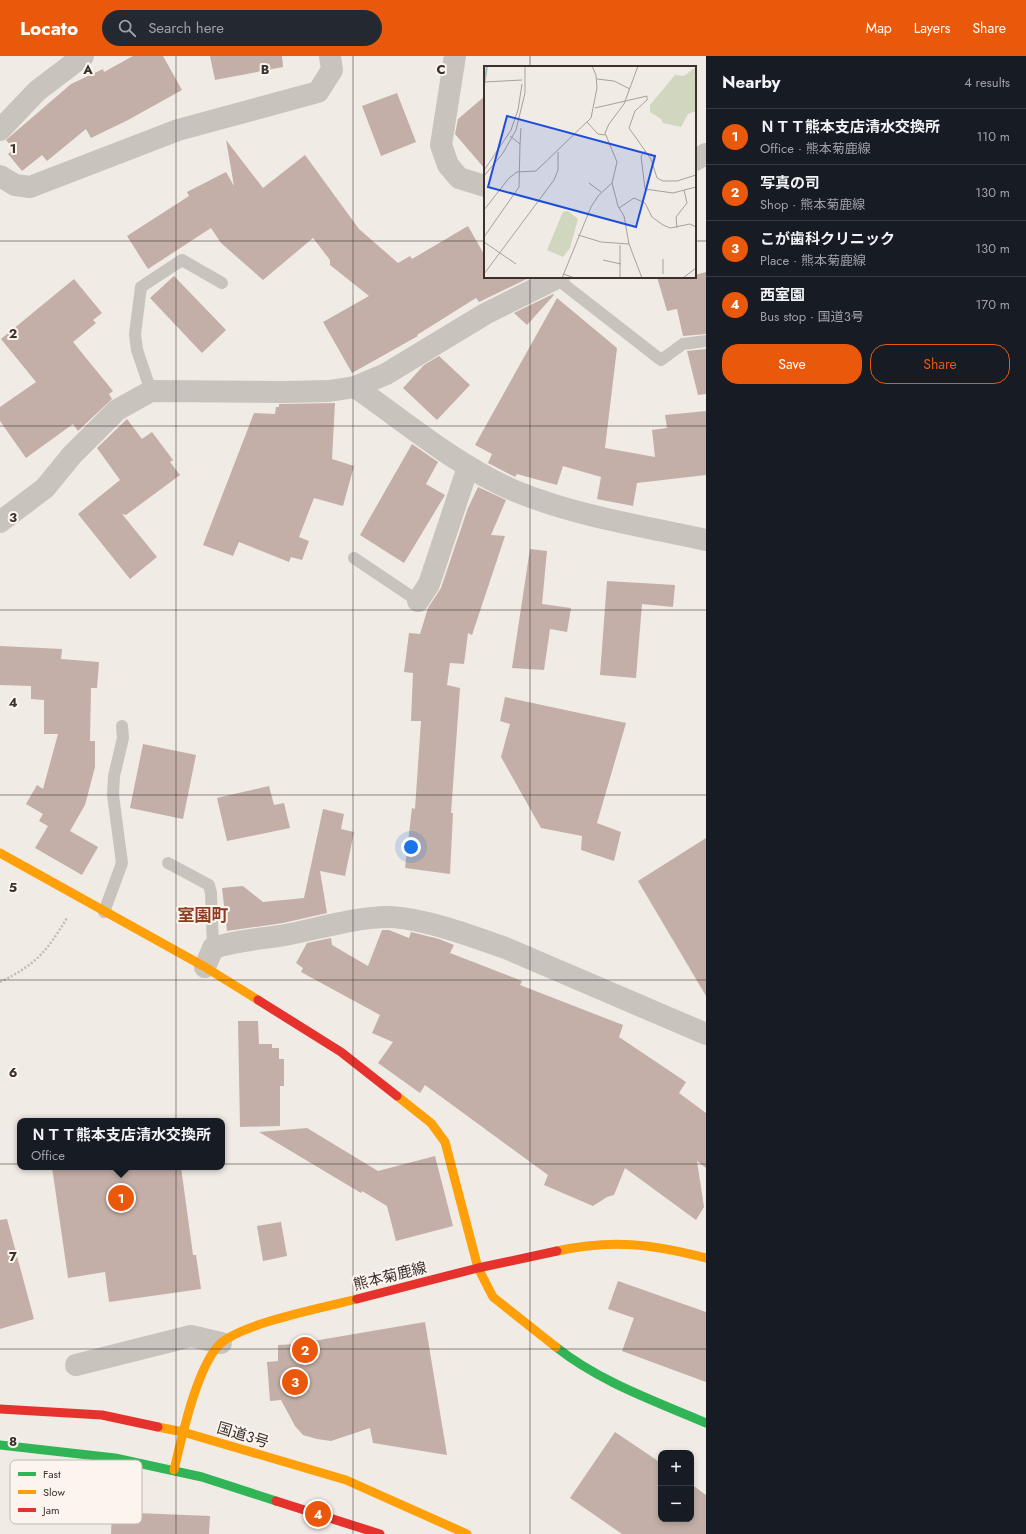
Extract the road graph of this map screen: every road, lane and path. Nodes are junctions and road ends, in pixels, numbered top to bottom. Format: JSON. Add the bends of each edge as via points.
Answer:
{"nodes":[{"id":1,"x":84,"y":56,"type":"edge"},
{"id":2,"x":330,"y":56,"type":"edge"},
{"id":3,"x":454,"y":56,"type":"edge"},
{"id":4,"x":0,"y":130,"type":"edge"},
{"id":5,"x":706,"y":154,"type":"edge"},
{"id":6,"x":696,"y":159,"type":"edge"},
{"id":7,"x":0,"y":176,"type":"edge"},
{"id":8,"x":484,"y":186,"type":"edge"},
{"id":9,"x":558,"y":278,"type":"edge"},
{"id":10,"x":222,"y":283,"type":"dead end"},
{"id":11,"x":706,"y":341,"type":"edge"},
{"id":12,"x":355,"y":387,"type":"junction"},
{"id":13,"x":151,"y":391,"type":"junction"},
{"id":14,"x":468,"y":467,"type":"junction"},
{"id":15,"x":0,"y":522,"type":"edge"},
{"id":16,"x":706,"y":540,"type":"edge"},
{"id":17,"x":354,"y":558,"type":"dead end"},
{"id":18,"x":418,"y":601,"type":"joint"},
{"id":19,"x":122,"y":726,"type":"dead end"},
{"id":20,"x":0,"y":853,"type":"edge"},
{"id":21,"x":168,"y":863,"type":"dead end"},
{"id":22,"x":79,"y":898,"type":"junction"},
{"id":23,"x":104,"y":912,"type":"junction"},
{"id":24,"x":209,"y":957,"type":"junction"},
{"id":25,"x":0,"y":982,"type":"edge"},
{"id":26,"x":706,"y":1034,"type":"edge"},
{"id":27,"x":706,"y":1258,"type":"edge"},
{"id":28,"x":478,"y":1268,"type":"junction"},
{"id":29,"x":221,"y":1343,"type":"junction"},
{"id":30,"x":76,"y":1365,"type":"dead end"},
{"id":31,"x":0,"y":1409,"type":"edge"},
{"id":32,"x":706,"y":1423,"type":"edge"},
{"id":33,"x":183,"y":1432,"type":"junction"},
{"id":34,"x":0,"y":1445,"type":"edge"},
{"id":35,"x":125,"y":1460,"type":"edge"},
{"id":36,"x":142,"y":1463,"type":"edge"},
{"id":37,"x":174,"y":1470,"type":"junction"},
{"id":38,"x":380,"y":1534,"type":"edge"},
{"id":39,"x":467,"y":1534,"type":"edge"}],
"edges":[{"from":1,"to":4,"type":"street","via":[[37,90]]},
{"from":2,"to":7,"type":"street","via":[[332,70],[318,92],[178,130],[30,187],[15,185]]},
{"from":3,"to":8,"type":"street","via":[[441,145],[448,165],[459,178]]},
{"from":5,"to":6,"type":"street"},
{"from":9,"to":11,"type":"lane","via":[[661,360],[683,344]]},
{"from":9,"to":12,"type":"street","via":[[485,314],[386,374]]},
{"from":10,"to":13,"type":"lane","via":[[182,260],[141,287],[135,334],[137,350]]},
{"from":12,"to":13,"type":"street","via":[[329,391],[284,392]]},
{"from":12,"to":14,"type":"street"},
{"from":13,"to":15,"type":"street","via":[[117,410],[72,455],[45,488]]},
{"from":14,"to":16,"type":"street","via":[[514,490],[557,507]]},
{"from":14,"to":18,"type":"street","via":[[429,584]]},
{"from":17,"to":18,"type":"lane"},
{"from":19,"to":23,"type":"lane","via":[[123,738],[114,776],[114,796],[122,863]]},
{"from":20,"to":22,"type":"main road"},
{"from":21,"to":24,"type":"lane","via":[[209,885]]},
{"from":22,"to":23,"type":"main road"},
{"from":22,"to":25,"type":"path","via":[[41,957],[23,971]]},
{"from":23,"to":24,"type":"main road"},
{"from":24,"to":26,"type":"street","via":[[228,943],[370,919],[410,919],[508,949]]},
{"from":24,"to":28,"type":"main road","via":[[341,1052],[430,1123],[445,1142]]},
{"from":27,"to":28,"type":"main road","name":"熊本菊鹿線","via":[[675,1250],[623,1243],[580,1246]]},
{"from":28,"to":29,"type":"main road","name":"熊本菊鹿線","via":[[282,1318]]},
{"from":28,"to":32,"type":"main road","via":[[493,1297],[570,1357],[624,1388]]},
{"from":29,"to":30,"type":"street","via":[[191,1336]]},
{"from":29,"to":33,"type":"main road","via":[[213,1353],[201,1379]]},
{"from":31,"to":33,"type":"main road","name":"国道3号","via":[[102,1415]]},
{"from":33,"to":37,"type":"main road"},
{"from":33,"to":39,"type":"main road","name":"国道3号","via":[[346,1480]]},
{"from":34,"to":35,"type":"main road"},
{"from":36,"to":37,"type":"main road"},
{"from":37,"to":38,"type":"main road"}]}
